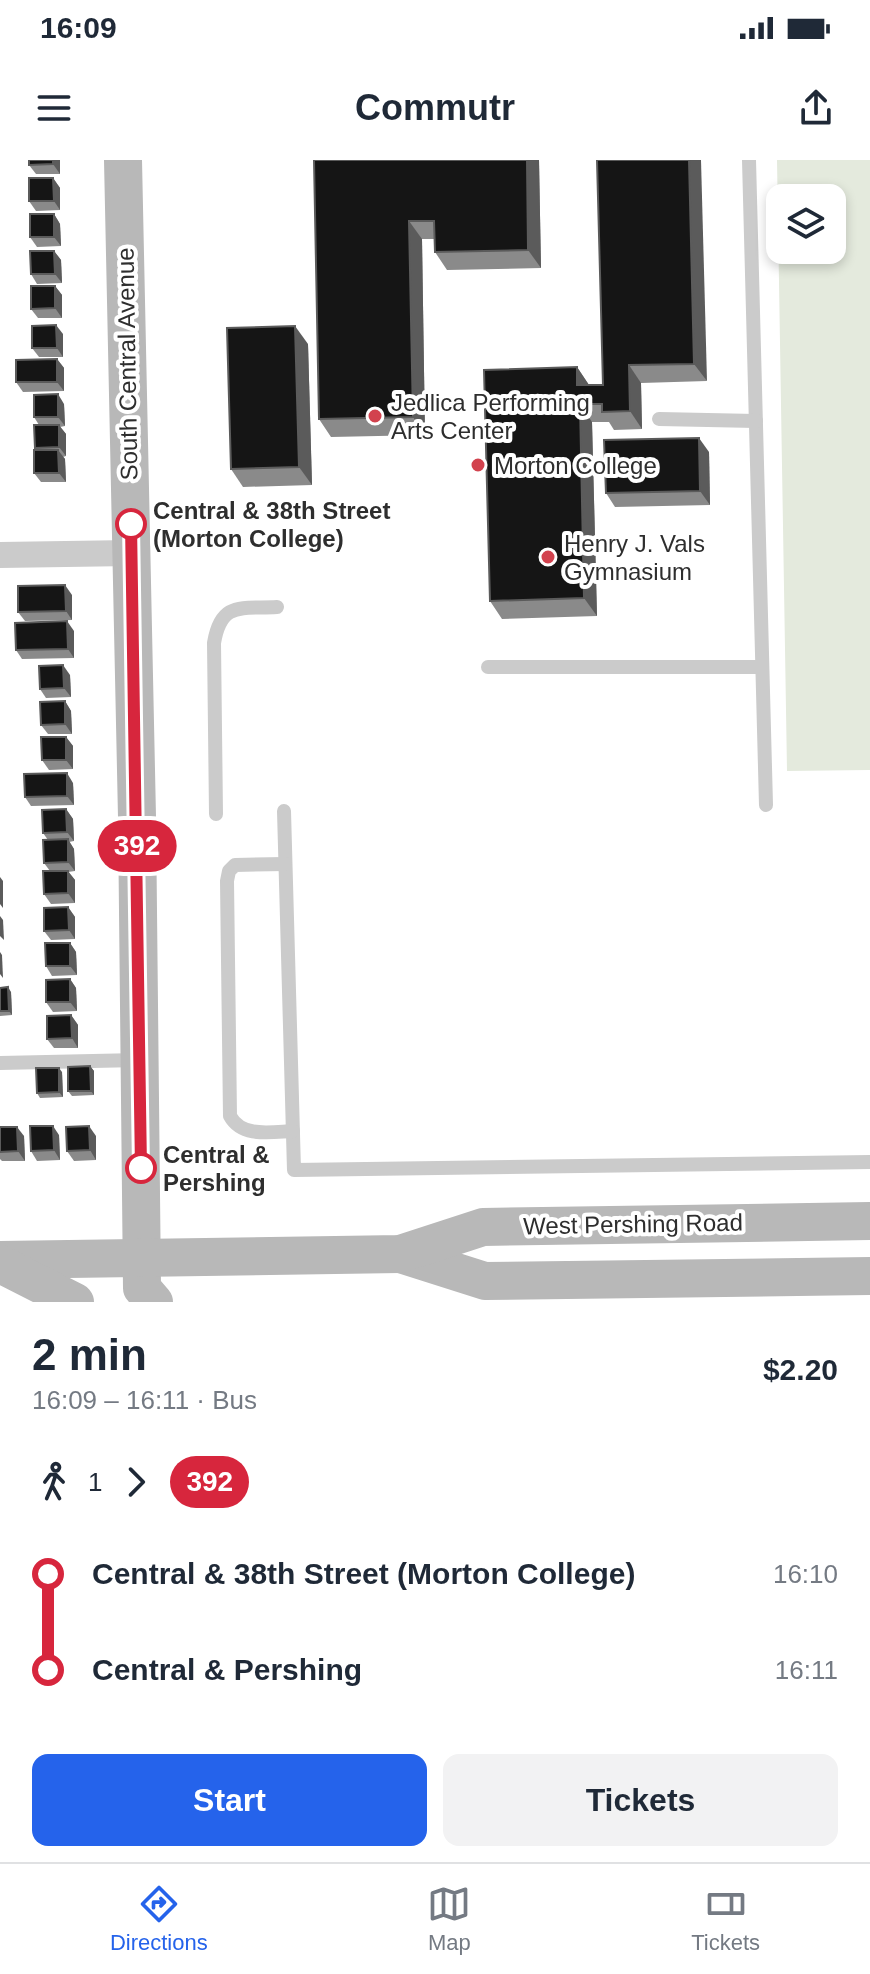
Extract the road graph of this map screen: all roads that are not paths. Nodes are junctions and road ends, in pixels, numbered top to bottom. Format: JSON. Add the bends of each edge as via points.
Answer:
{"nodes":[{"id":1,"x":123,"y":160,"type":"edge"},
{"id":2,"x":749,"y":160,"type":"edge"},
{"id":3,"x":659,"y":419,"type":"dead end"},
{"id":4,"x":756,"y":421,"type":"junction"},
{"id":5,"x":131,"y":553,"type":"junction"},
{"id":6,"x":0,"y":555,"type":"edge"},
{"id":7,"x":277,"y":607,"type":"dead end"},
{"id":8,"x":488,"y":667,"type":"dead end"},
{"id":9,"x":762,"y":667,"type":"junction"},
{"id":10,"x":766,"y":805,"type":"dead end"},
{"id":11,"x":284,"y":811,"type":"dead end"},
{"id":12,"x":216,"y":814,"type":"dead end"},
{"id":13,"x":285,"y":864,"type":"junction"},
{"id":14,"x":140,"y":1060,"type":"junction"},
{"id":15,"x":0,"y":1063,"type":"edge"},
{"id":16,"x":293,"y":1131,"type":"junction"},
{"id":17,"x":870,"y":1162,"type":"edge"},
{"id":18,"x":870,"y":1221,"type":"edge"},
{"id":19,"x":400,"y":1254,"type":"junction"},
{"id":20,"x":0,"y":1262,"type":"edge"},
{"id":21,"x":870,"y":1276,"type":"edge"},
{"id":22,"x":142,"y":1287,"type":"edge"},
{"id":23,"x":75,"y":1302,"type":"edge"}],
"edges":[{"from":1,"to":5,"type":"main road","name":"South Central Avenue"},
{"from":2,"to":4,"type":"lane"},
{"from":3,"to":4,"type":"lane"},
{"from":4,"to":9,"type":"lane"},
{"from":5,"to":6,"type":"street"},
{"from":5,"to":14,"type":"main road","name":"South Central Avenue"},
{"from":7,"to":12,"type":"lane","via":[[232,610],[217,623]]},
{"from":8,"to":9,"type":"lane"},
{"from":9,"to":10,"type":"lane"},
{"from":11,"to":13,"type":"lane"},
{"from":13,"to":16,"type":"lane"},
{"from":13,"to":16,"type":"lane","via":[[235,865],[229,871],[230,1116],[250,1132]]},
{"from":14,"to":15,"type":"lane"},
{"from":14,"to":22,"type":"main road","name":"South Central Avenue"},
{"from":16,"to":17,"type":"lane","via":[[294,1170]]},
{"from":18,"to":19,"type":"main road","name":"West Pershing Road","via":[[483,1227]]},
{"from":19,"to":21,"type":"main road","name":"West Pershing Road","via":[[485,1281]]},
{"from":19,"to":22,"type":"main road","name":"West Pershing Road"},
{"from":20,"to":22,"type":"main road","name":"West Pershing Road"},
{"from":20,"to":23,"type":"main road"}]}
